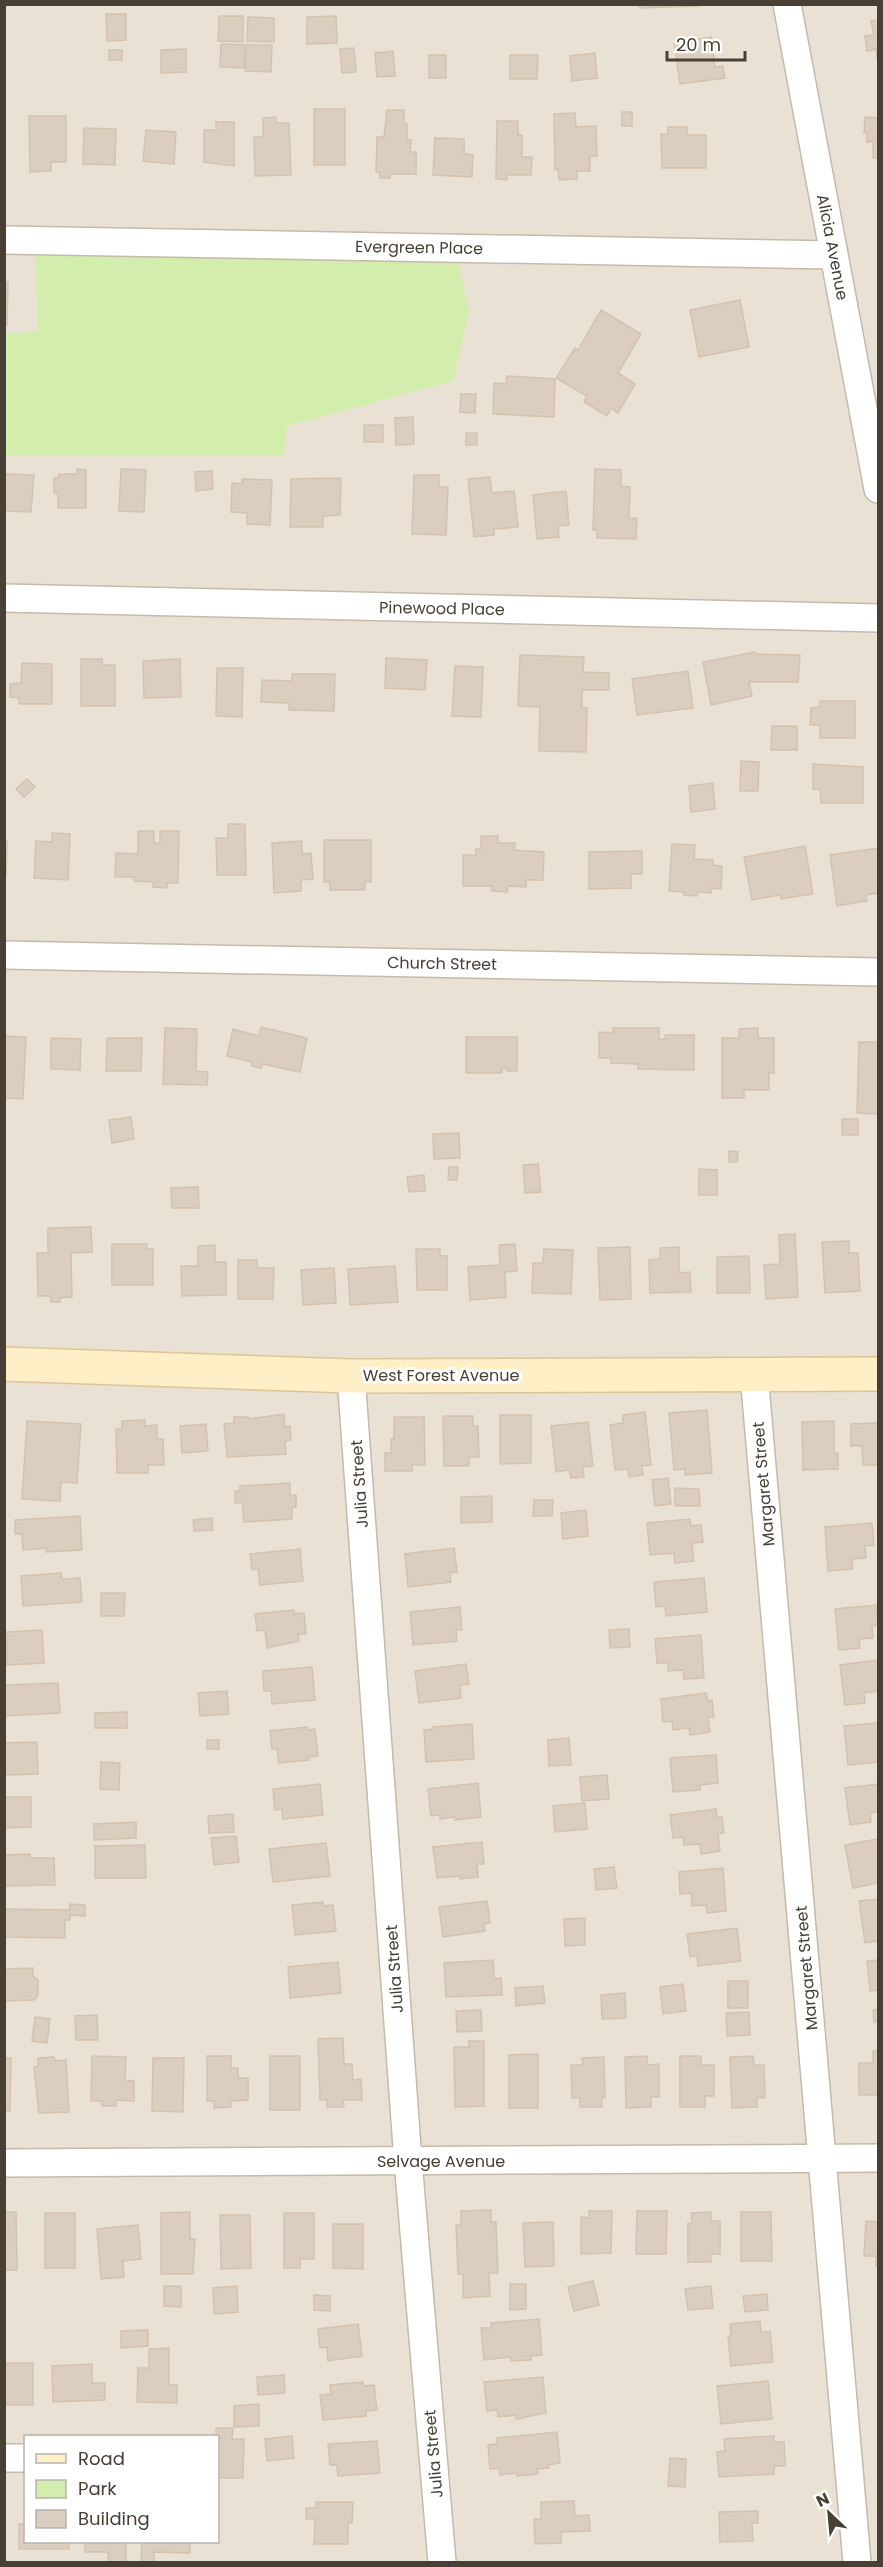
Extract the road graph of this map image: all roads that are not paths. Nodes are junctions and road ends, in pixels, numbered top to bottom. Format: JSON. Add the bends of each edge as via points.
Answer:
{"nodes":[{"id":1,"x":787,"y":4,"type":"edge"},
{"id":2,"x":4,"y":240,"type":"edge"},
{"id":3,"x":834,"y":255,"type":"junction"},
{"id":4,"x":879,"y":489,"type":"edge"},
{"id":5,"x":4,"y":598,"type":"edge"},
{"id":6,"x":879,"y":618,"type":"edge"},
{"id":7,"x":4,"y":955,"type":"edge"},
{"id":8,"x":879,"y":972,"type":"edge"},
{"id":9,"x":4,"y":1364,"type":"edge"},
{"id":10,"x":754,"y":1374,"type":"junction"},
{"id":11,"x":879,"y":1374,"type":"edge"},
{"id":12,"x":351,"y":1376,"type":"junction"},
{"id":13,"x":823,"y":2158,"type":"junction"},
{"id":14,"x":879,"y":2158,"type":"edge"},
{"id":15,"x":408,"y":2161,"type":"junction"},
{"id":16,"x":4,"y":2163,"type":"edge"},
{"id":17,"x":4,"y":2458,"type":"edge"},
{"id":18,"x":24,"y":2458,"type":"edge"},
{"id":19,"x":442,"y":2562,"type":"edge"},
{"id":20,"x":857,"y":2562,"type":"edge"}],
"edges":[{"from":1,"to":3,"type":"street","name":"Alicia Avenue"},
{"from":2,"to":3,"type":"street","name":"Evergreen Place"},
{"from":3,"to":4,"type":"street","name":"Alicia Avenue"},
{"from":5,"to":6,"type":"street","name":"Pinewood Place"},
{"from":7,"to":8,"type":"street","name":"Church Street"},
{"from":9,"to":12,"type":"street","name":"West Forest Avenue"},
{"from":10,"to":11,"type":"street","name":"West Forest Avenue"},
{"from":10,"to":12,"type":"street","name":"West Forest Avenue"},
{"from":10,"to":13,"type":"street","name":"Margaret Street"},
{"from":12,"to":15,"type":"street","name":"Julia Street"},
{"from":13,"to":14,"type":"street","name":"Selvage Avenue"},
{"from":13,"to":15,"type":"street","name":"Selvage Avenue"},
{"from":13,"to":20,"type":"street","name":"Margaret Street"},
{"from":15,"to":16,"type":"street","name":"Selvage Avenue"},
{"from":15,"to":19,"type":"street","name":"Julia Street"},
{"from":17,"to":18,"type":"street"}]}
